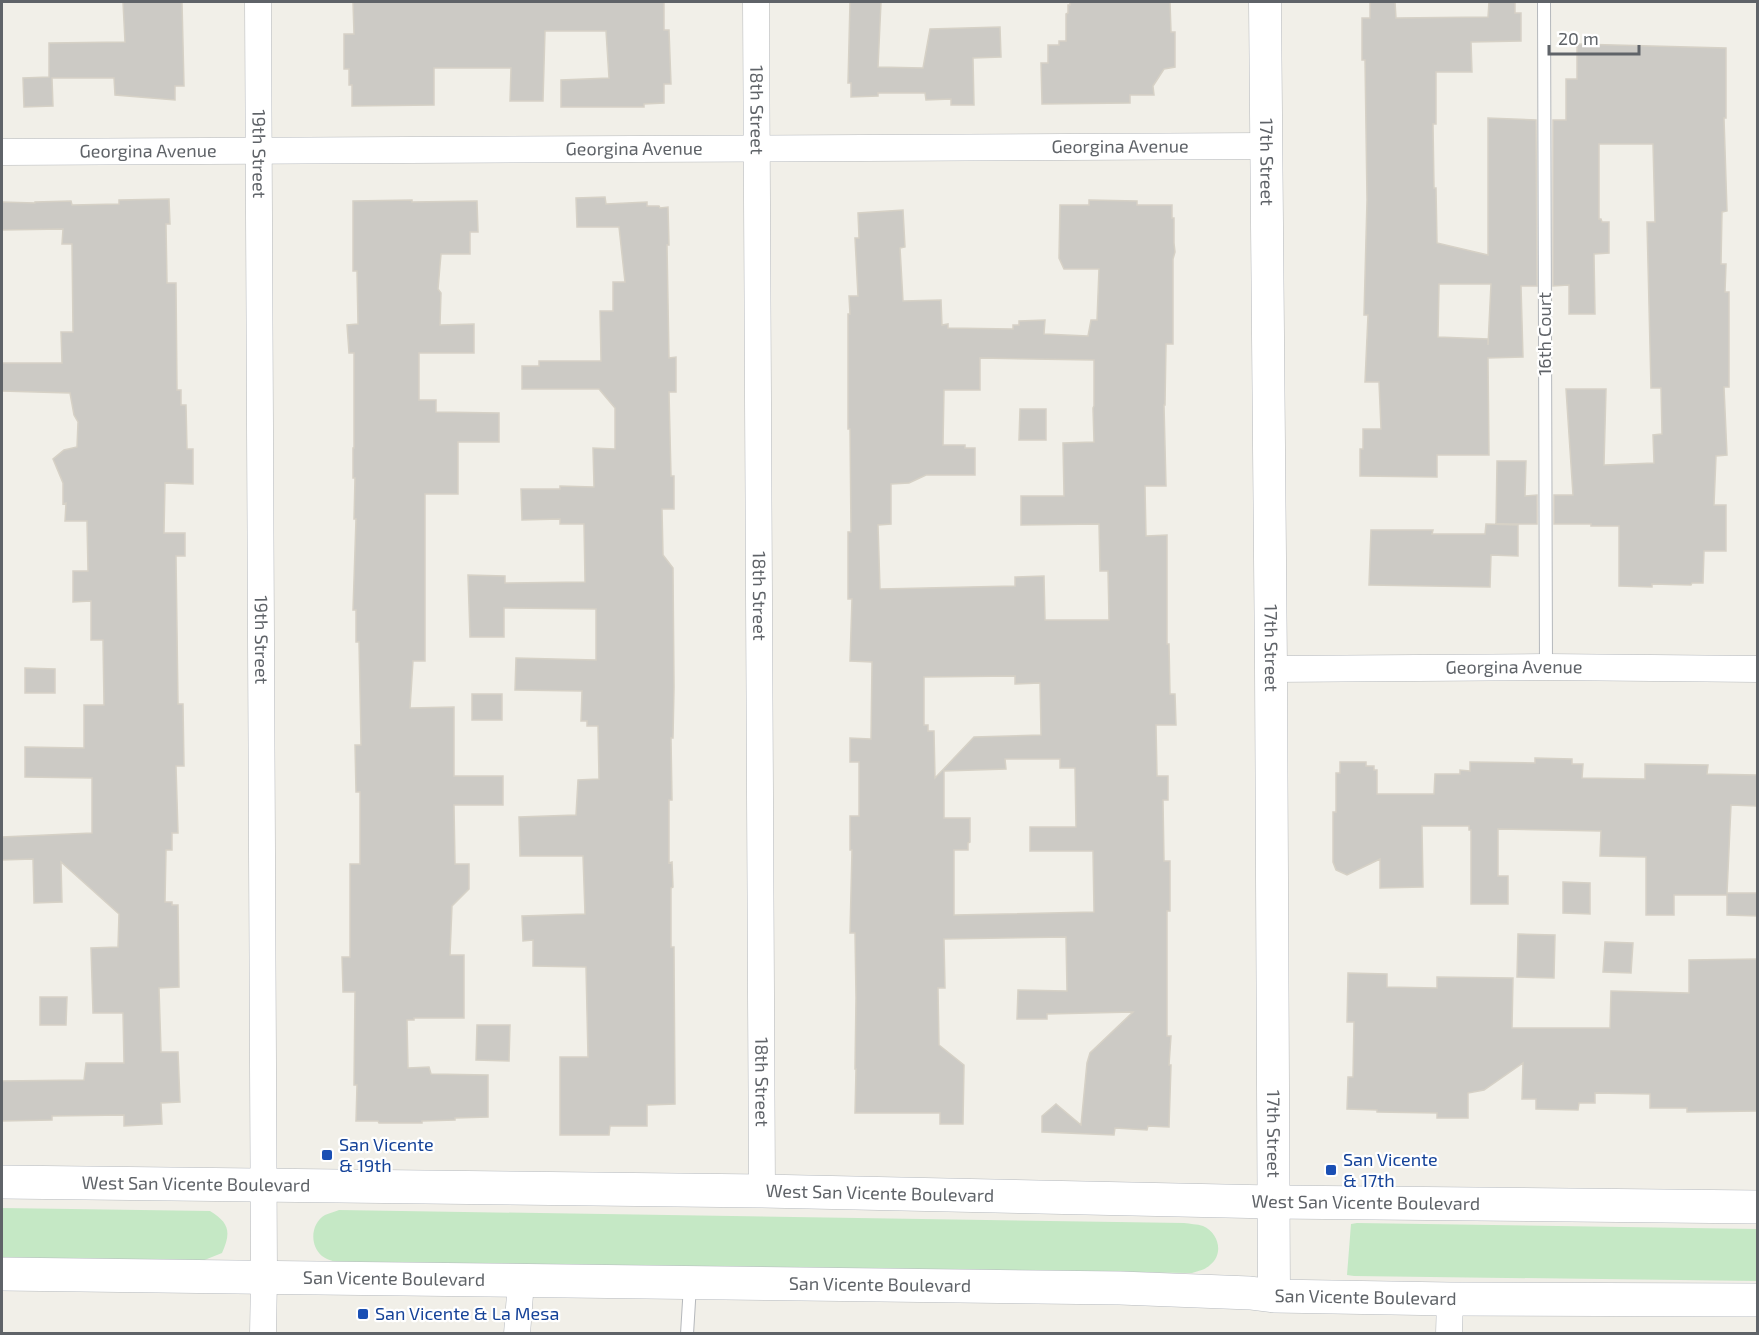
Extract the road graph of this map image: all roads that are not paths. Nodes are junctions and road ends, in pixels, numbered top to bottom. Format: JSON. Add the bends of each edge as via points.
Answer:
{"nodes":[{"id":1,"x":258,"y":2,"type":"edge"},
{"id":2,"x":756,"y":2,"type":"edge"},
{"id":3,"x":1265,"y":2,"type":"edge"},
{"id":4,"x":1544,"y":2,"type":"edge"},
{"id":5,"x":1265,"y":146,"type":"junction"},
{"id":6,"x":757,"y":148,"type":"junction"},
{"id":7,"x":258,"y":151,"type":"junction"},
{"id":8,"x":2,"y":152,"type":"edge"},
{"id":9,"x":1545,"y":667,"type":"junction"},
{"id":10,"x":1271,"y":669,"type":"junction"},
{"id":11,"x":1758,"y":669,"type":"edge"},
{"id":12,"x":2,"y":1182,"type":"edge"},
{"id":13,"x":262,"y":1186,"type":"junction"},
{"id":14,"x":762,"y":1191,"type":"junction"},
{"id":15,"x":1274,"y":1202,"type":"junction"},
{"id":16,"x":1758,"y":1207,"type":"edge"},
{"id":17,"x":2,"y":1274,"type":"edge"},
{"id":18,"x":264,"y":1277,"type":"junction"},
{"id":19,"x":521,"y":1281,"type":"junction"},
{"id":20,"x":690,"y":1284,"type":"junction"},
{"id":21,"x":1274,"y":1296,"type":"junction"},
{"id":22,"x":1450,"y":1299,"type":"junction"},
{"id":23,"x":1758,"y":1300,"type":"edge"},
{"id":24,"x":262,"y":1334,"type":"edge"},
{"id":25,"x":517,"y":1334,"type":"edge"},
{"id":26,"x":687,"y":1334,"type":"edge"},
{"id":27,"x":1449,"y":1334,"type":"edge"}],
"edges":[{"from":1,"to":7,"type":"street","name":"19th Street"},
{"from":2,"to":6,"type":"street","name":"18th Street"},
{"from":3,"to":5,"type":"street","name":"17th Street"},
{"from":4,"to":9,"type":"lane","name":"16th Court"},
{"from":5,"to":6,"type":"street","name":"Georgina Avenue"},
{"from":5,"to":10,"type":"street","name":"17th Street"},
{"from":6,"to":7,"type":"street","name":"Georgina Avenue"},
{"from":6,"to":14,"type":"street","name":"18th Street"},
{"from":7,"to":8,"type":"street","name":"Georgina Avenue"},
{"from":7,"to":13,"type":"street","name":"19th Street"},
{"from":9,"to":10,"type":"street","name":"Georgina Avenue"},
{"from":9,"to":11,"type":"street","name":"Georgina Avenue"},
{"from":10,"to":15,"type":"street","name":"17th Street"},
{"from":12,"to":13,"type":"main road","name":"West San Vicente Boulevard"},
{"from":13,"to":14,"type":"main road","name":"West San Vicente Boulevard"},
{"from":13,"to":18,"type":"street","name":"19th Street"},
{"from":14,"to":15,"type":"main road","name":"West San Vicente Boulevard"},
{"from":15,"to":16,"type":"main road","name":"West San Vicente Boulevard"},
{"from":15,"to":21,"type":"street","name":"17th Street"},
{"from":17,"to":18,"type":"main road","name":"San Vicente Boulevard"},
{"from":18,"to":19,"type":"main road","name":"San Vicente Boulevard"},
{"from":18,"to":24,"type":"street","name":"19th Street"},
{"from":19,"to":20,"type":"main road","name":"San Vicente Boulevard"},
{"from":19,"to":25,"type":"street"},
{"from":20,"to":21,"type":"main road","name":"San Vicente Boulevard","via":[[1120,1288]]},
{"from":20,"to":26,"type":"lane"},
{"from":21,"to":22,"type":"main road","name":"San Vicente Boulevard"},
{"from":22,"to":23,"type":"main road","name":"San Vicente Boulevard"},
{"from":22,"to":27,"type":"street"}]}
